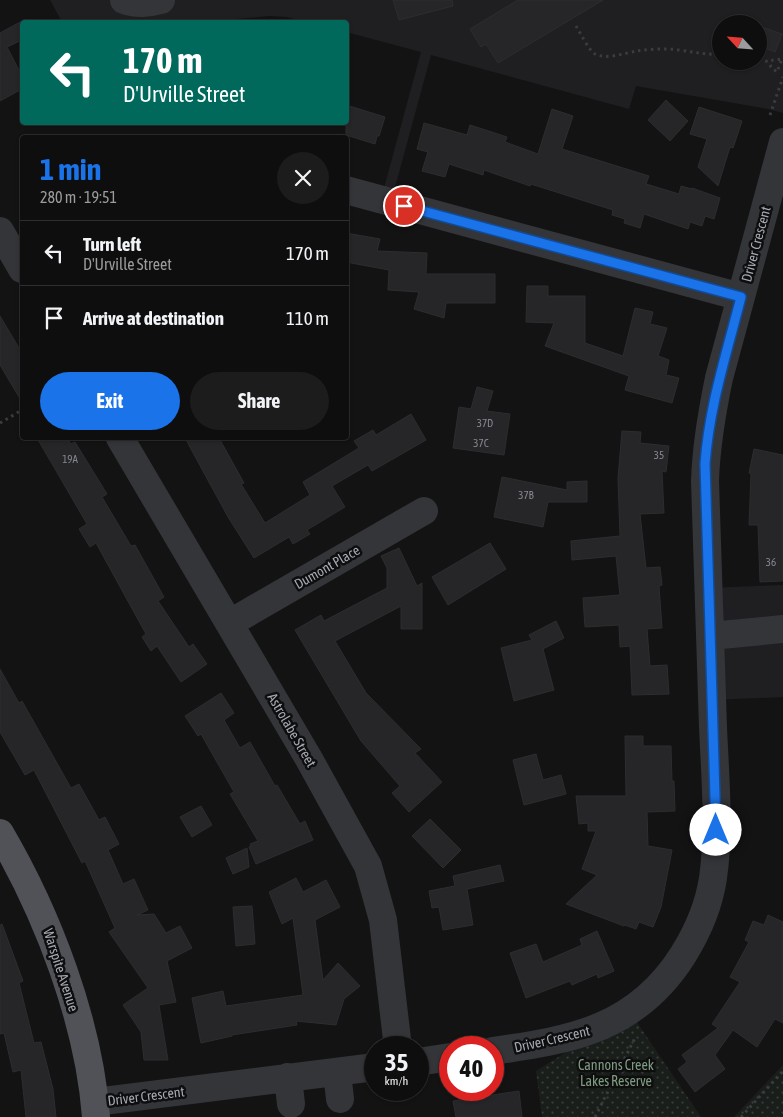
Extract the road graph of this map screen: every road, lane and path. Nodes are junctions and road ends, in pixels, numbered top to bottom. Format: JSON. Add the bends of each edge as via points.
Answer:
{"nodes":[{"id":1,"x":124,"y":0,"type":"edge"},
{"id":2,"x":161,"y":0,"type":"edge"},
{"id":3,"x":576,"y":26,"type":"dead end"},
{"id":4,"x":712,"y":54,"type":"edge"},
{"id":5,"x":769,"y":62,"type":"joint"},
{"id":6,"x":781,"y":67,"type":"edge"},
{"id":7,"x":783,"y":77,"type":"edge"},
{"id":8,"x":770,"y":115,"type":"dead end"},
{"id":9,"x":783,"y":142,"type":"edge"},
{"id":10,"x":349,"y":191,"type":"edge"},
{"id":11,"x":0,"y":231,"type":"edge"},
{"id":12,"x":20,"y":262,"type":"edge"},
{"id":13,"x":741,"y":297,"type":"junction"},
{"id":14,"x":20,"y":411,"type":"edge"},
{"id":15,"x":0,"y":423,"type":"edge"},
{"id":16,"x":121,"y":440,"type":"edge"},
{"id":17,"x":424,"y":511,"type":"dead end"},
{"id":18,"x":230,"y":624,"type":"junction"},
{"id":19,"x":783,"y":629,"type":"edge"},
{"id":20,"x":711,"y":636,"type":"junction"},
{"id":21,"x":0,"y":833,"type":"edge"},
{"id":22,"x":397,"y":1036,"type":"edge"},
{"id":23,"x":635,"y":1038,"type":"dead end"},
{"id":24,"x":504,"y":1049,"type":"edge"},
{"id":25,"x":364,"y":1068,"type":"edge"},
{"id":26,"x":783,"y":1071,"type":"edge"},
{"id":27,"x":337,"y":1072,"type":"junction"},
{"id":28,"x":288,"y":1077,"type":"junction"},
{"id":29,"x":340,"y":1099,"type":"dead end"},
{"id":30,"x":291,"y":1104,"type":"dead end"},
{"id":31,"x":96,"y":1109,"type":"edge"},
{"id":32,"x":595,"y":1117,"type":"edge"},
{"id":33,"x":741,"y":1117,"type":"edge"}],
"edges":[{"from":1,"to":2,"type":"street","via":[[149,3]]},
{"from":3,"to":4,"type":"path","via":[[593,53],[598,55],[664,49]]},
{"from":5,"to":6,"type":"path","via":[[778,72]]},
{"from":5,"to":6,"type":"path","via":[[782,59]]},
{"from":7,"to":8,"type":"path"},
{"from":9,"to":13,"type":"street","name":"Driver Crescent"},
{"from":10,"to":13,"type":"street"},
{"from":11,"to":12,"type":"street"},
{"from":13,"to":20,"type":"street","name":"Driver Crescent","via":[[719,378],[706,450]]},
{"from":14,"to":15,"type":"path"},
{"from":16,"to":18,"type":"street","name":"Astrolabe Street"},
{"from":17,"to":18,"type":"street","name":"Dumont Place"},
{"from":18,"to":22,"type":"street","name":"Astrolabe Street","via":[[368,866],[383,920]]},
{"from":19,"to":20,"type":"street"},
{"from":20,"to":24,"type":"street","name":"Driver Crescent","via":[[715,865],[706,908],[689,946],[659,986],[621,1018],[573,1036]]},
{"from":21,"to":31,"type":"main road","name":"Warspite Avenue","via":[[50,932],[84,1045]]},
{"from":23,"to":32,"type":"path"},
{"from":25,"to":27,"type":"street","name":"Driver Crescent"},
{"from":26,"to":33,"type":"path"},
{"from":27,"to":28,"type":"street","name":"Driver Crescent"},
{"from":27,"to":29,"type":"street"},
{"from":28,"to":30,"type":"street"},
{"from":28,"to":31,"type":"street","name":"Driver Crescent"}]}
